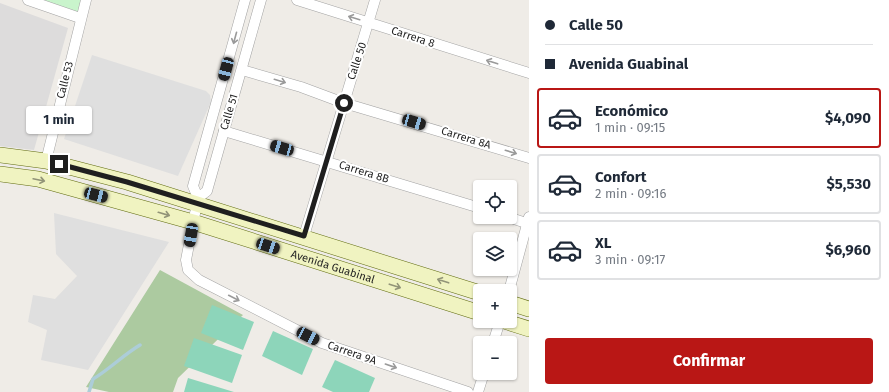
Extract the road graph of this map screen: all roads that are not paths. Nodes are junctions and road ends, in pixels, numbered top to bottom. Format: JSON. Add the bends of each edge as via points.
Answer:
{"nodes":[{"id":1,"x":28,"y":0,"type":"edge"},
{"id":2,"x":86,"y":0,"type":"edge"},
{"id":3,"x":245,"y":0,"type":"edge"},
{"id":4,"x":261,"y":0,"type":"edge"},
{"id":5,"x":297,"y":0,"type":"edge"},
{"id":6,"x":375,"y":0,"type":"edge"},
{"id":7,"x":80,"y":18,"type":"junction"},
{"id":8,"x":369,"y":23,"type":"junction"},
{"id":9,"x":242,"y":70,"type":"junction"},
{"id":10,"x":529,"y":73,"type":"edge"},
{"id":11,"x":344,"y":103,"type":"junction"},
{"id":12,"x":224,"y":131,"type":"junction"},
{"id":13,"x":0,"y":155,"type":"edge"},
{"id":14,"x":529,"y":158,"type":"edge"},
{"id":15,"x":46,"y":161,"type":"junction"},
{"id":16,"x":326,"y":161,"type":"junction"},
{"id":17,"x":0,"y":174,"type":"edge"},
{"id":18,"x":197,"y":201,"type":"junction"},
{"id":19,"x":473,"y":206,"type":"edge"},
{"id":20,"x":517,"y":219,"type":"edge"},
{"id":21,"x":528,"y":221,"type":"edge"},
{"id":22,"x":193,"y":222,"type":"junction"},
{"id":23,"x":304,"y":236,"type":"junction"},
{"id":24,"x":199,"y":280,"type":"joint"},
{"id":25,"x":511,"y":284,"type":"edge"},
{"id":26,"x":473,"y":291,"type":"edge"},
{"id":27,"x":517,"y":305,"type":"edge"},
{"id":28,"x":529,"y":309,"type":"edge"},
{"id":29,"x":473,"y":312,"type":"edge"},
{"id":30,"x":517,"y":325,"type":"edge"},
{"id":31,"x":529,"y":329,"type":"edge"},
{"id":32,"x":482,"y":380,"type":"edge"},
{"id":33,"x":468,"y":392,"type":"edge"},
{"id":34,"x":478,"y":392,"type":"edge"}],
"edges":[{"from":1,"to":7,"type":"street"},
{"from":2,"to":7,"type":"street","name":"Calle 53"},
{"from":3,"to":18,"type":"street","name":"Calle 51","one_way":true,"via":[[193,186]]},
{"from":4,"to":9,"type":"street","name":"Calle 51"},
{"from":8,"to":5,"type":"street","name":"Carrera 8","one_way":true},
{"from":6,"to":8,"type":"street","name":"Calle 50"},
{"from":7,"to":15,"type":"street","name":"Calle 53"},
{"from":10,"to":8,"type":"street","name":"Carrera 8","one_way":true},
{"from":8,"to":11,"type":"street","name":"Calle 50"},
{"from":9,"to":11,"type":"street","name":"Carrera 8A","one_way":true},
{"from":9,"to":12,"type":"street","name":"Calle 51"},
{"from":11,"to":14,"type":"street","name":"Carrera 8A","one_way":true},
{"from":11,"to":16,"type":"street","name":"Calle 50"},
{"from":12,"to":16,"type":"street","name":"Carrera 8B"},
{"from":12,"to":18,"type":"street","name":"Calle 51","via":[[207,191]]},
{"from":13,"to":15,"type":"main road","name":"Avenida Guabinal"},
{"from":15,"to":18,"type":"main road","name":"Avenida Guabinal"},
{"from":16,"to":19,"type":"street","name":"Carrera 8B"},
{"from":16,"to":23,"type":"street","name":"Calle 50"},
{"from":17,"to":22,"type":"main road","name":"Avenida Guabinal","one_way":true,"via":[[38,179]]},
{"from":18,"to":22,"type":"street","name":"Calle 51"},
{"from":18,"to":23,"type":"main road","name":"Avenida Guabinal"},
{"from":20,"to":21,"type":"street"},
{"from":21,"to":25,"type":"street"},
{"from":22,"to":24,"type":"street","name":"Calle 51","via":[[186,260],[188,270]]},
{"from":22,"to":29,"type":"main road","name":"Avenida Guabinal","one_way":true},
{"from":26,"to":23,"type":"main road","name":"Avenida Guabinal","one_way":true},
{"from":24,"to":33,"type":"street","name":"Carrera 9A","one_way":true,"via":[[322,343]]},
{"from":27,"to":28,"type":"main road"},
{"from":30,"to":31,"type":"main road"},
{"from":32,"to":34,"type":"street"}]}
